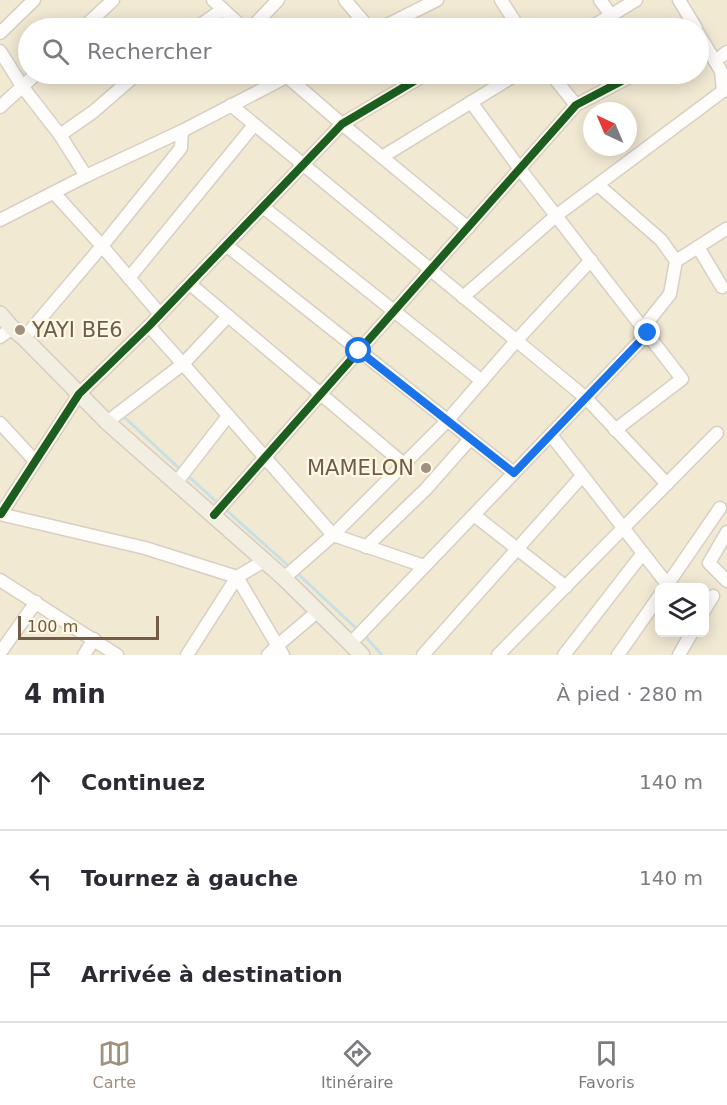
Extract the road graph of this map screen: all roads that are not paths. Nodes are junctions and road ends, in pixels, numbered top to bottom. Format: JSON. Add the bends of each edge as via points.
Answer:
{"nodes":[{"id":1,"x":34,"y":0,"type":"edge"},
{"id":2,"x":113,"y":0,"type":"edge"},
{"id":3,"x":213,"y":0,"type":"edge"},
{"id":4,"x":278,"y":0,"type":"edge"},
{"id":5,"x":345,"y":0,"type":"edge"},
{"id":6,"x":437,"y":0,"type":"edge"},
{"id":7,"x":501,"y":0,"type":"edge"},
{"id":8,"x":600,"y":0,"type":"edge"},
{"id":9,"x":636,"y":0,"type":"edge"},
{"id":10,"x":679,"y":0,"type":"edge"},
{"id":11,"x":222,"y":10,"type":"junction"},
{"id":12,"x":611,"y":15,"type":"junction"},
{"id":13,"x":94,"y":18,"type":"edge"},
{"id":14,"x":210,"y":18,"type":"edge"},
{"id":15,"x":231,"y":18,"type":"edge"},
{"id":16,"x":261,"y":18,"type":"edge"},
{"id":17,"x":360,"y":18,"type":"edge"},
{"id":18,"x":401,"y":18,"type":"edge"},
{"id":19,"x":513,"y":18,"type":"edge"},
{"id":20,"x":606,"y":18,"type":"edge"},
{"id":21,"x":689,"y":18,"type":"edge"},
{"id":22,"x":0,"y":33,"type":"edge"},
{"id":23,"x":0,"y":51,"type":"edge"},
{"id":24,"x":709,"y":51,"type":"edge"},
{"id":25,"x":727,"y":52,"type":"edge"},
{"id":26,"x":715,"y":61,"type":"junction"},
{"id":27,"x":18,"y":80,"type":"edge"},
{"id":28,"x":24,"y":84,"type":"edge"},
{"id":29,"x":125,"y":84,"type":"edge"},
{"id":30,"x":270,"y":84,"type":"edge"},
{"id":31,"x":299,"y":84,"type":"edge"},
{"id":32,"x":409,"y":84,"type":"edge"},
{"id":33,"x":501,"y":84,"type":"edge"},
{"id":34,"x":559,"y":84,"type":"edge"},
{"id":35,"x":616,"y":84,"type":"edge"},
{"id":36,"x":22,"y":86,"type":"junction"},
{"id":37,"x":725,"y":94,"type":"edge"},
{"id":38,"x":471,"y":102,"type":"junction"},
{"id":39,"x":231,"y":105,"type":"junction"},
{"id":40,"x":576,"y":105,"type":"junction"},
{"id":41,"x":0,"y":107,"type":"edge"},
{"id":42,"x":254,"y":124,"type":"junction"},
{"id":43,"x":342,"y":124,"type":"junction"},
{"id":44,"x":182,"y":131,"type":"junction"},
{"id":45,"x":60,"y":135,"type":"junction"},
{"id":46,"x":382,"y":157,"type":"junction"},
{"id":47,"x":303,"y":165,"type":"junction"},
{"id":48,"x":520,"y":169,"type":"junction"},
{"id":49,"x":86,"y":176,"type":"junction"},
{"id":50,"x":598,"y":185,"type":"junction"},
{"id":51,"x":54,"y":193,"type":"junction"},
{"id":52,"x":263,"y":207,"type":"junction"},
{"id":53,"x":557,"y":216,"type":"junction"},
{"id":54,"x":0,"y":220,"type":"edge"},
{"id":55,"x":468,"y":228,"type":"junction"},
{"id":56,"x":726,"y":229,"type":"edge"},
{"id":57,"x":226,"y":245,"type":"junction"},
{"id":58,"x":102,"y":246,"type":"junction"},
{"id":59,"x":698,"y":247,"type":"junction"},
{"id":60,"x":591,"y":260,"type":"junction"},
{"id":61,"x":676,"y":261,"type":"junction"},
{"id":62,"x":430,"y":270,"type":"junction"},
{"id":63,"x":129,"y":278,"type":"junction"},
{"id":64,"x":190,"y":284,"type":"junction"},
{"id":65,"x":722,"y":286,"type":"dead end"},
{"id":66,"x":463,"y":297,"type":"junction"},
{"id":67,"x":394,"y":311,"type":"junction"},
{"id":68,"x":0,"y":314,"type":"edge"},
{"id":69,"x":160,"y":314,"type":"junction"},
{"id":70,"x":228,"y":316,"type":"junction"},
{"id":71,"x":149,"y":326,"type":"junction"},
{"id":72,"x":645,"y":331,"type":"junction"},
{"id":73,"x":12,"y":334,"type":"edge"},
{"id":74,"x":516,"y":341,"type":"junction"},
{"id":75,"x":359,"y":351,"type":"junction"},
{"id":76,"x":183,"y":364,"type":"junction"},
{"id":77,"x":482,"y":381,"type":"junction"},
{"id":78,"x":79,"y":394,"type":"junction"},
{"id":79,"x":321,"y":394,"type":"junction"},
{"id":80,"x":586,"y":398,"type":"junction"},
{"id":81,"x":228,"y":416,"type":"junction"},
{"id":82,"x":447,"y":421,"type":"junction"},
{"id":83,"x":107,"y":422,"type":"junction"},
{"id":84,"x":0,"y":423,"type":"edge"},
{"id":85,"x":615,"y":430,"type":"junction"},
{"id":86,"x":717,"y":433,"type":"dead end"},
{"id":87,"x":550,"y":435,"type":"junction"},
{"id":88,"x":470,"y":439,"type":"junction"},
{"id":89,"x":265,"y":458,"type":"junction"},
{"id":90,"x":35,"y":461,"type":"junction"},
{"id":91,"x":405,"y":465,"type":"junction"},
{"id":92,"x":514,"y":473,"type":"junction"},
{"id":93,"x":582,"y":476,"type":"junction"},
{"id":94,"x":176,"y":483,"type":"junction"},
{"id":95,"x":667,"y":484,"type":"junction"},
{"id":96,"x":720,"y":508,"type":"dead end"},
{"id":97,"x":1,"y":514,"type":"edge"},
{"id":98,"x":214,"y":515,"type":"junction"},
{"id":99,"x":474,"y":515,"type":"junction"},
{"id":100,"x":624,"y":529,"type":"junction"},
{"id":101,"x":727,"y":532,"type":"edge"},
{"id":102,"x":333,"y":535,"type":"junction"},
{"id":103,"x":366,"y":547,"type":"junction"},
{"id":104,"x":517,"y":549,"type":"junction"},
{"id":105,"x":643,"y":553,"type":"junction"},
{"id":106,"x":264,"y":561,"type":"junction"},
{"id":107,"x":424,"y":566,"type":"junction"},
{"id":108,"x":237,"y":578,"type":"junction"},
{"id":109,"x":284,"y":578,"type":"junction"},
{"id":110,"x":0,"y":580,"type":"edge"},
{"id":111,"x":727,"y":581,"type":"edge"},
{"id":112,"x":664,"y":583,"type":"edge"},
{"id":113,"x":668,"y":583,"type":"edge"},
{"id":114,"x":566,"y":587,"type":"junction"},
{"id":115,"x":713,"y":596,"type":"dead end"},
{"id":116,"x":36,"y":602,"type":"junction"},
{"id":117,"x":655,"y":602,"type":"edge"},
{"id":118,"x":709,"y":604,"type":"edge"},
{"id":119,"x":318,"y":611,"type":"junction"},
{"id":120,"x":690,"y":637,"type":"edge"},
{"id":121,"x":94,"y":639,"type":"junction"},
{"id":122,"x":351,"y":643,"type":"junction"},
{"id":123,"x":280,"y":650,"type":"edge"},
{"id":124,"x":0,"y":653,"type":"edge"},
{"id":125,"x":84,"y":655,"type":"edge"},
{"id":126,"x":117,"y":655,"type":"edge"},
{"id":127,"x":187,"y":655,"type":"edge"},
{"id":128,"x":268,"y":655,"type":"edge"},
{"id":129,"x":362,"y":655,"type":"edge"},
{"id":130,"x":423,"y":655,"type":"edge"},
{"id":131,"x":498,"y":655,"type":"edge"},
{"id":132,"x":564,"y":655,"type":"edge"},
{"id":133,"x":618,"y":655,"type":"edge"},
{"id":134,"x":680,"y":655,"type":"edge"}],
"edges":[{"from":1,"to":22,"type":"street"},
{"from":2,"to":13,"type":"street"},
{"from":3,"to":11,"type":"street"},
{"from":4,"to":16,"type":"street"},
{"from":5,"to":17,"type":"street"},
{"from":6,"to":18,"type":"street"},
{"from":7,"to":19,"type":"street"},
{"from":8,"to":12,"type":"street"},
{"from":9,"to":12,"type":"street"},
{"from":10,"to":21,"type":"street"},
{"from":11,"to":14,"type":"street"},
{"from":11,"to":15,"type":"street"},
{"from":12,"to":20,"type":"street"},
{"from":23,"to":27,"type":"street"},
{"from":24,"to":26,"type":"street"},
{"from":25,"to":26,"type":"street"},
{"from":26,"to":37,"type":"street"},
{"from":28,"to":36,"type":"street"},
{"from":29,"to":45,"type":"street"},
{"from":30,"to":39,"type":"street"},
{"from":31,"to":43,"type":"street"},
{"from":32,"to":43,"type":"street"},
{"from":33,"to":38,"type":"street"},
{"from":34,"to":40,"type":"street"},
{"from":35,"to":40,"type":"street"},
{"from":36,"to":41,"type":"street"},
{"from":36,"to":45,"type":"street"},
{"from":37,"to":50,"type":"street"},
{"from":38,"to":46,"type":"street"},
{"from":38,"to":48,"type":"street"},
{"from":39,"to":42,"type":"street"},
{"from":39,"to":44,"type":"street"},
{"from":40,"to":48,"type":"street"},
{"from":42,"to":47,"type":"street"},
{"from":42,"to":63,"type":"street"},
{"from":43,"to":46,"type":"street"},
{"from":43,"to":47,"type":"street"},
{"from":44,"to":49,"type":"street"},
{"from":44,"to":58,"type":"street","via":[[181,148]]},
{"from":45,"to":49,"type":"street"},
{"from":46,"to":55,"type":"street"},
{"from":47,"to":52,"type":"street"},
{"from":47,"to":62,"type":"street"},
{"from":48,"to":53,"type":"street"},
{"from":48,"to":55,"type":"street"},
{"from":49,"to":51,"type":"street"},
{"from":50,"to":53,"type":"street"},
{"from":50,"to":61,"type":"street","via":[[661,240]]},
{"from":51,"to":54,"type":"street"},
{"from":51,"to":58,"type":"street"},
{"from":52,"to":57,"type":"street"},
{"from":52,"to":67,"type":"street"},
{"from":53,"to":60,"type":"street"},
{"from":53,"to":66,"type":"street"},
{"from":55,"to":62,"type":"street"},
{"from":56,"to":59,"type":"street"},
{"from":57,"to":64,"type":"street"},
{"from":57,"to":75,"type":"street"},
{"from":58,"to":63,"type":"street"},
{"from":58,"to":73,"type":"street"},
{"from":59,"to":61,"type":"street"},
{"from":59,"to":65,"type":"street"},
{"from":60,"to":72,"type":"street"},
{"from":60,"to":74,"type":"street"},
{"from":61,"to":72,"type":"street","via":[[670,294]]},
{"from":62,"to":66,"type":"street"},
{"from":62,"to":67,"type":"street"},
{"from":63,"to":69,"type":"street"},
{"from":64,"to":69,"type":"street"},
{"from":64,"to":70,"type":"street"},
{"from":66,"to":74,"type":"street"},
{"from":67,"to":75,"type":"street"},
{"from":67,"to":77,"type":"street"},
{"from":68,"to":73,"type":"main road"},
{"from":69,"to":71,"type":"street"},
{"from":70,"to":76,"type":"street"},
{"from":70,"to":79,"type":"street"},
{"from":71,"to":76,"type":"street"},
{"from":71,"to":78,"type":"street"},
{"from":72,"to":80,"type":"street"},
{"from":72,"to":85,"type":"street","via":[[682,379]]},
{"from":73,"to":78,"type":"main road"},
{"from":74,"to":77,"type":"street"},
{"from":74,"to":80,"type":"street"},
{"from":75,"to":79,"type":"street"},
{"from":75,"to":82,"type":"street"},
{"from":76,"to":81,"type":"street"},
{"from":76,"to":83,"type":"street"},
{"from":77,"to":82,"type":"street"},
{"from":78,"to":83,"type":"main road"},
{"from":78,"to":90,"type":"street"},
{"from":79,"to":89,"type":"street"},
{"from":79,"to":91,"type":"street"},
{"from":80,"to":85,"type":"street"},
{"from":80,"to":87,"type":"street"},
{"from":81,"to":89,"type":"street"},
{"from":81,"to":94,"type":"street"},
{"from":82,"to":88,"type":"street"},
{"from":82,"to":91,"type":"street"},
{"from":83,"to":94,"type":"main road"},
{"from":84,"to":90,"type":"street"},
{"from":85,"to":95,"type":"street"},
{"from":86,"to":95,"type":"street"},
{"from":87,"to":92,"type":"street"},
{"from":87,"to":93,"type":"street"},
{"from":88,"to":92,"type":"street"},
{"from":88,"to":103,"type":"street"},
{"from":89,"to":98,"type":"street"},
{"from":89,"to":102,"type":"street"},
{"from":90,"to":97,"type":"street"},
{"from":91,"to":102,"type":"street"},
{"from":92,"to":99,"type":"street"},
{"from":93,"to":100,"type":"street"},
{"from":93,"to":104,"type":"street"},
{"from":94,"to":98,"type":"main road"},
{"from":95,"to":100,"type":"street"},
{"from":96,"to":113,"type":"street"},
{"from":97,"to":108,"type":"street","via":[[145,548]]},
{"from":98,"to":106,"type":"main road"},
{"from":99,"to":104,"type":"street"},
{"from":99,"to":107,"type":"street"},
{"from":100,"to":105,"type":"street"},
{"from":100,"to":114,"type":"street"},
{"from":101,"to":111,"type":"street","via":[[709,563]]},
{"from":102,"to":103,"type":"street"},
{"from":102,"to":109,"type":"street"},
{"from":103,"to":107,"type":"street"},
{"from":104,"to":114,"type":"street"},
{"from":104,"to":130,"type":"street"},
{"from":105,"to":112,"type":"street"},
{"from":105,"to":132,"type":"street"},
{"from":106,"to":108,"type":"street"},
{"from":106,"to":109,"type":"main road"},
{"from":107,"to":122,"type":"street"},
{"from":108,"to":123,"type":"street"},
{"from":108,"to":127,"type":"street"},
{"from":109,"to":119,"type":"main road"},
{"from":110,"to":116,"type":"street"},
{"from":114,"to":131,"type":"street"},
{"from":115,"to":118,"type":"street"},
{"from":116,"to":121,"type":"street"},
{"from":116,"to":124,"type":"street"},
{"from":117,"to":133,"type":"street"},
{"from":119,"to":122,"type":"main road"},
{"from":119,"to":123,"type":"street"},
{"from":120,"to":134,"type":"street"},
{"from":121,"to":125,"type":"street"},
{"from":121,"to":126,"type":"street"},
{"from":122,"to":129,"type":"main road"},
{"from":123,"to":128,"type":"street"}]}
